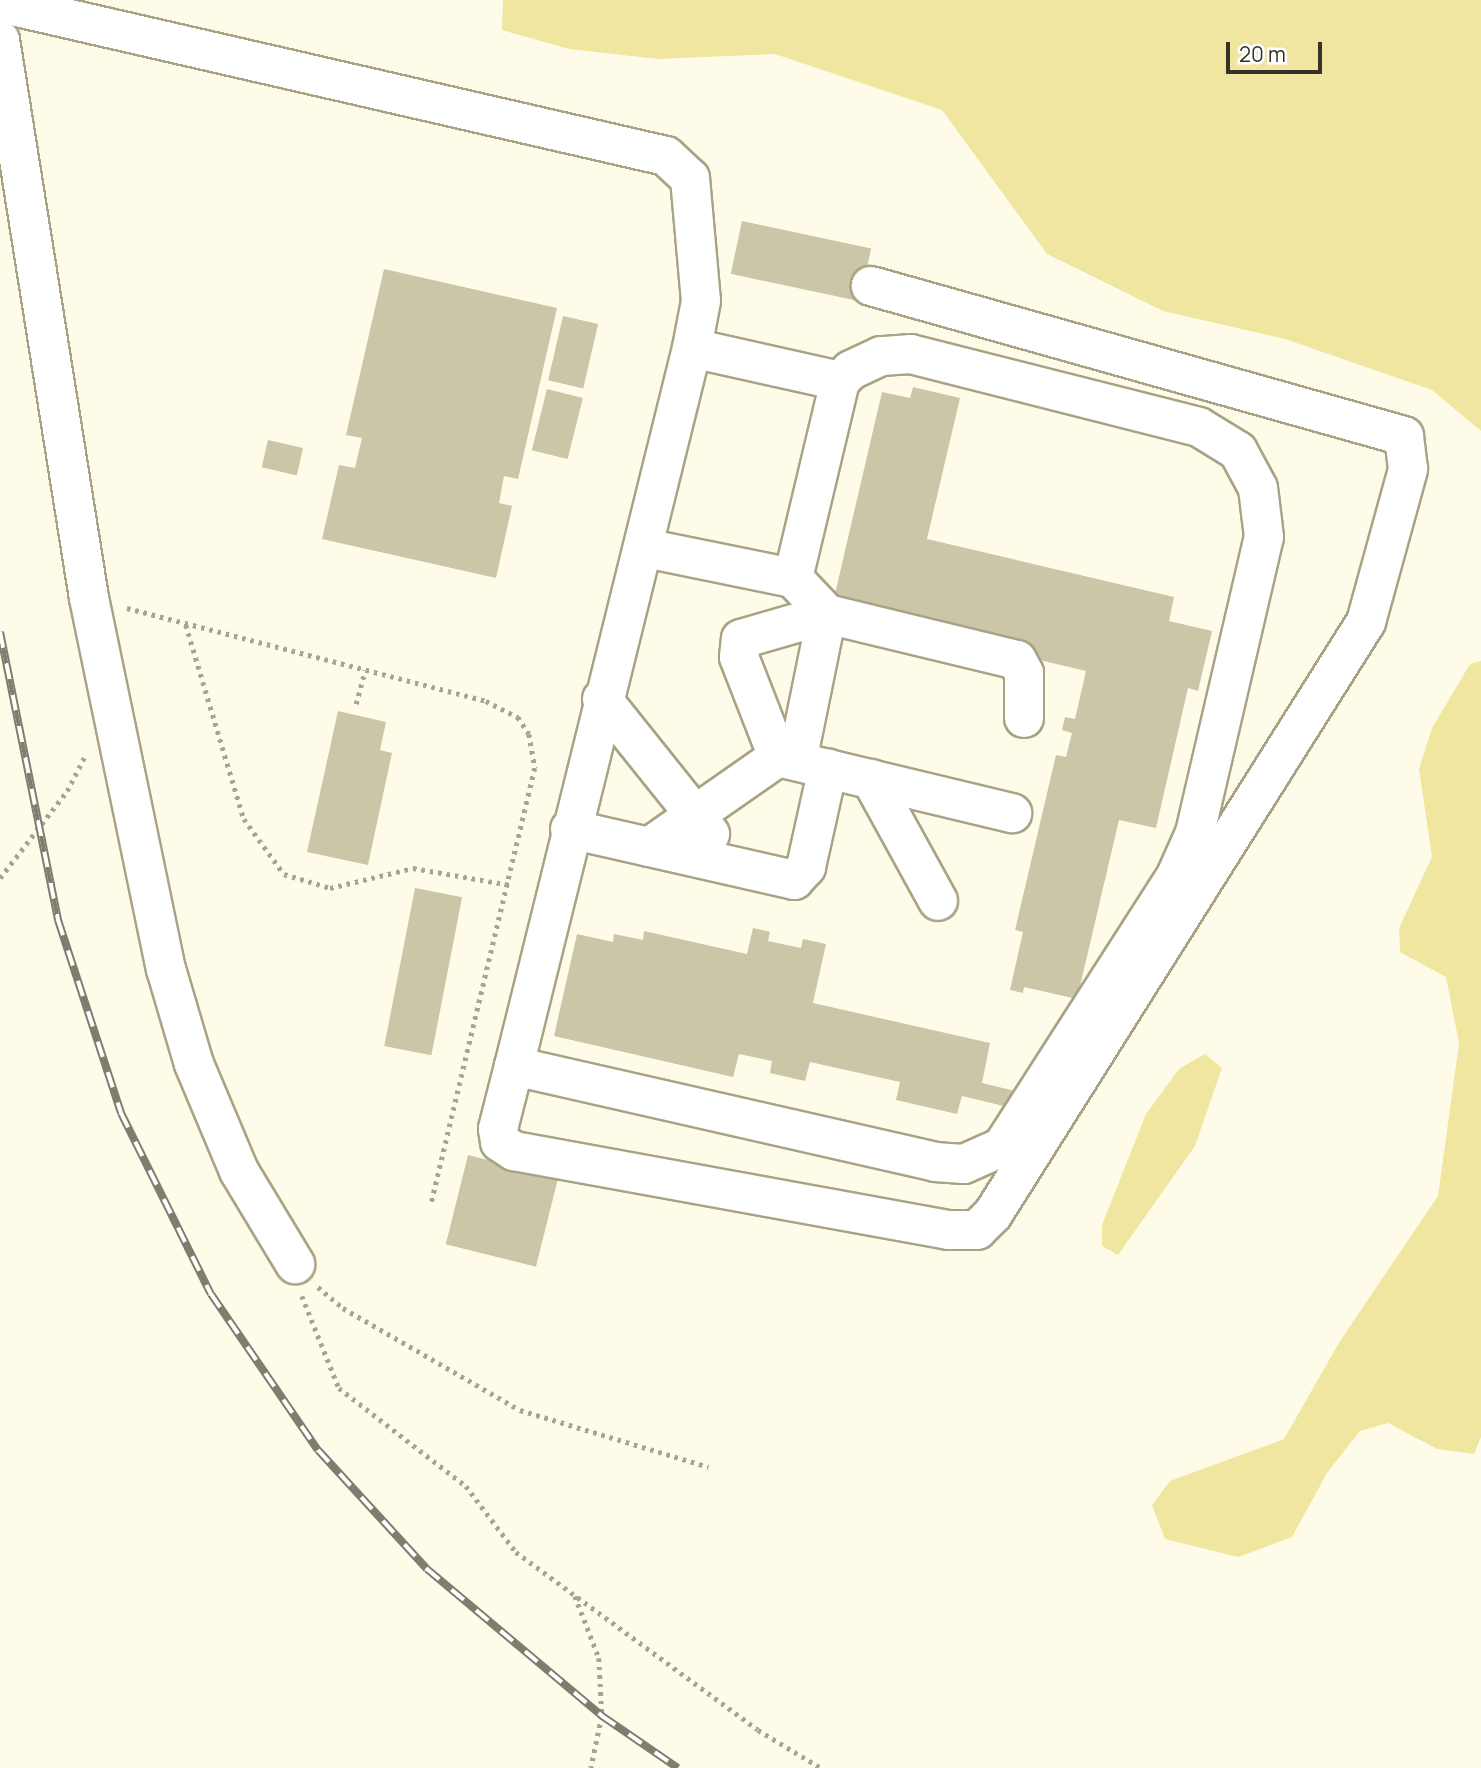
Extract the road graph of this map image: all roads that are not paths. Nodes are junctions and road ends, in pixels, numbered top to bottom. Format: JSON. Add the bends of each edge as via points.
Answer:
{"nodes":[{"id":1,"x":0,"y":3,"type":"edge"},
{"id":2,"x":0,"y":40,"type":"edge"},
{"id":3,"x":871,"y":286,"type":"dead end"},
{"id":4,"x":692,"y":348,"type":"junction"},
{"id":5,"x":840,"y":381,"type":"junction"},
{"id":6,"x":645,"y":548,"type":"junction"},
{"id":7,"x":793,"y":578,"type":"junction"},
{"id":8,"x":827,"y":614,"type":"junction"},
{"id":9,"x":602,"y":699,"type":"junction"},
{"id":10,"x":1024,"y":718,"type":"dead end"},
{"id":11,"x":801,"y":762,"type":"junction"},
{"id":12,"x":872,"y":779,"type":"junction"},
{"id":13,"x":1012,"y":813,"type":"dead end"},
{"id":14,"x":694,"y":815,"type":"junction"},
{"id":15,"x":570,"y":828,"type":"junction"},
{"id":16,"x":649,"y":847,"type":"junction"},
{"id":17,"x":737,"y":868,"type":"junction"},
{"id":18,"x":938,"y":901,"type":"dead end"},
{"id":19,"x":513,"y":1066,"type":"junction"},
{"id":20,"x":296,"y":1266,"type":"road end"}],
"edges":[{"from":1,"to":4,"type":"lane","via":[[666,156],[690,178],[698,213],[701,301]]},
{"from":2,"to":20,"type":"lane","via":[[113,732],[194,1063],[239,1171]]},
{"from":3,"to":19,"type":"lane","via":[[1404,436],[1408,468],[1366,622],[1000,1203],[977,1230],[881,1219],[514,1150],[500,1142],[498,1129]]},
{"from":4,"to":5,"type":"lane"},
{"from":4,"to":6,"type":"lane"},
{"from":5,"to":7,"type":"lane"},
{"from":5,"to":19,"type":"lane","via":[[865,362],[911,354],[1199,427],[1238,451],[1258,488],[1264,537],[1195,833],[1175,878],[1002,1147],[964,1164]]},
{"from":6,"to":7,"type":"lane"},
{"from":6,"to":9,"type":"lane"},
{"from":7,"to":8,"type":"lane"},
{"from":8,"to":10,"type":"lane","via":[[1017,660],[1024,673]]},
{"from":8,"to":11,"type":"lane"},
{"from":8,"to":11,"type":"lane","via":[[741,639],[739,657]]},
{"from":9,"to":14,"type":"lane"},
{"from":9,"to":15,"type":"lane"},
{"from":11,"to":12,"type":"lane"},
{"from":11,"to":14,"type":"lane"},
{"from":11,"to":17,"type":"lane","via":[[803,874],[794,880]]},
{"from":12,"to":13,"type":"lane"},
{"from":12,"to":18,"type":"lane"},
{"from":14,"to":16,"type":"lane"},
{"from":14,"to":17,"type":"lane"},
{"from":15,"to":16,"type":"lane"},
{"from":15,"to":19,"type":"lane"},
{"from":16,"to":17,"type":"lane"}]}
